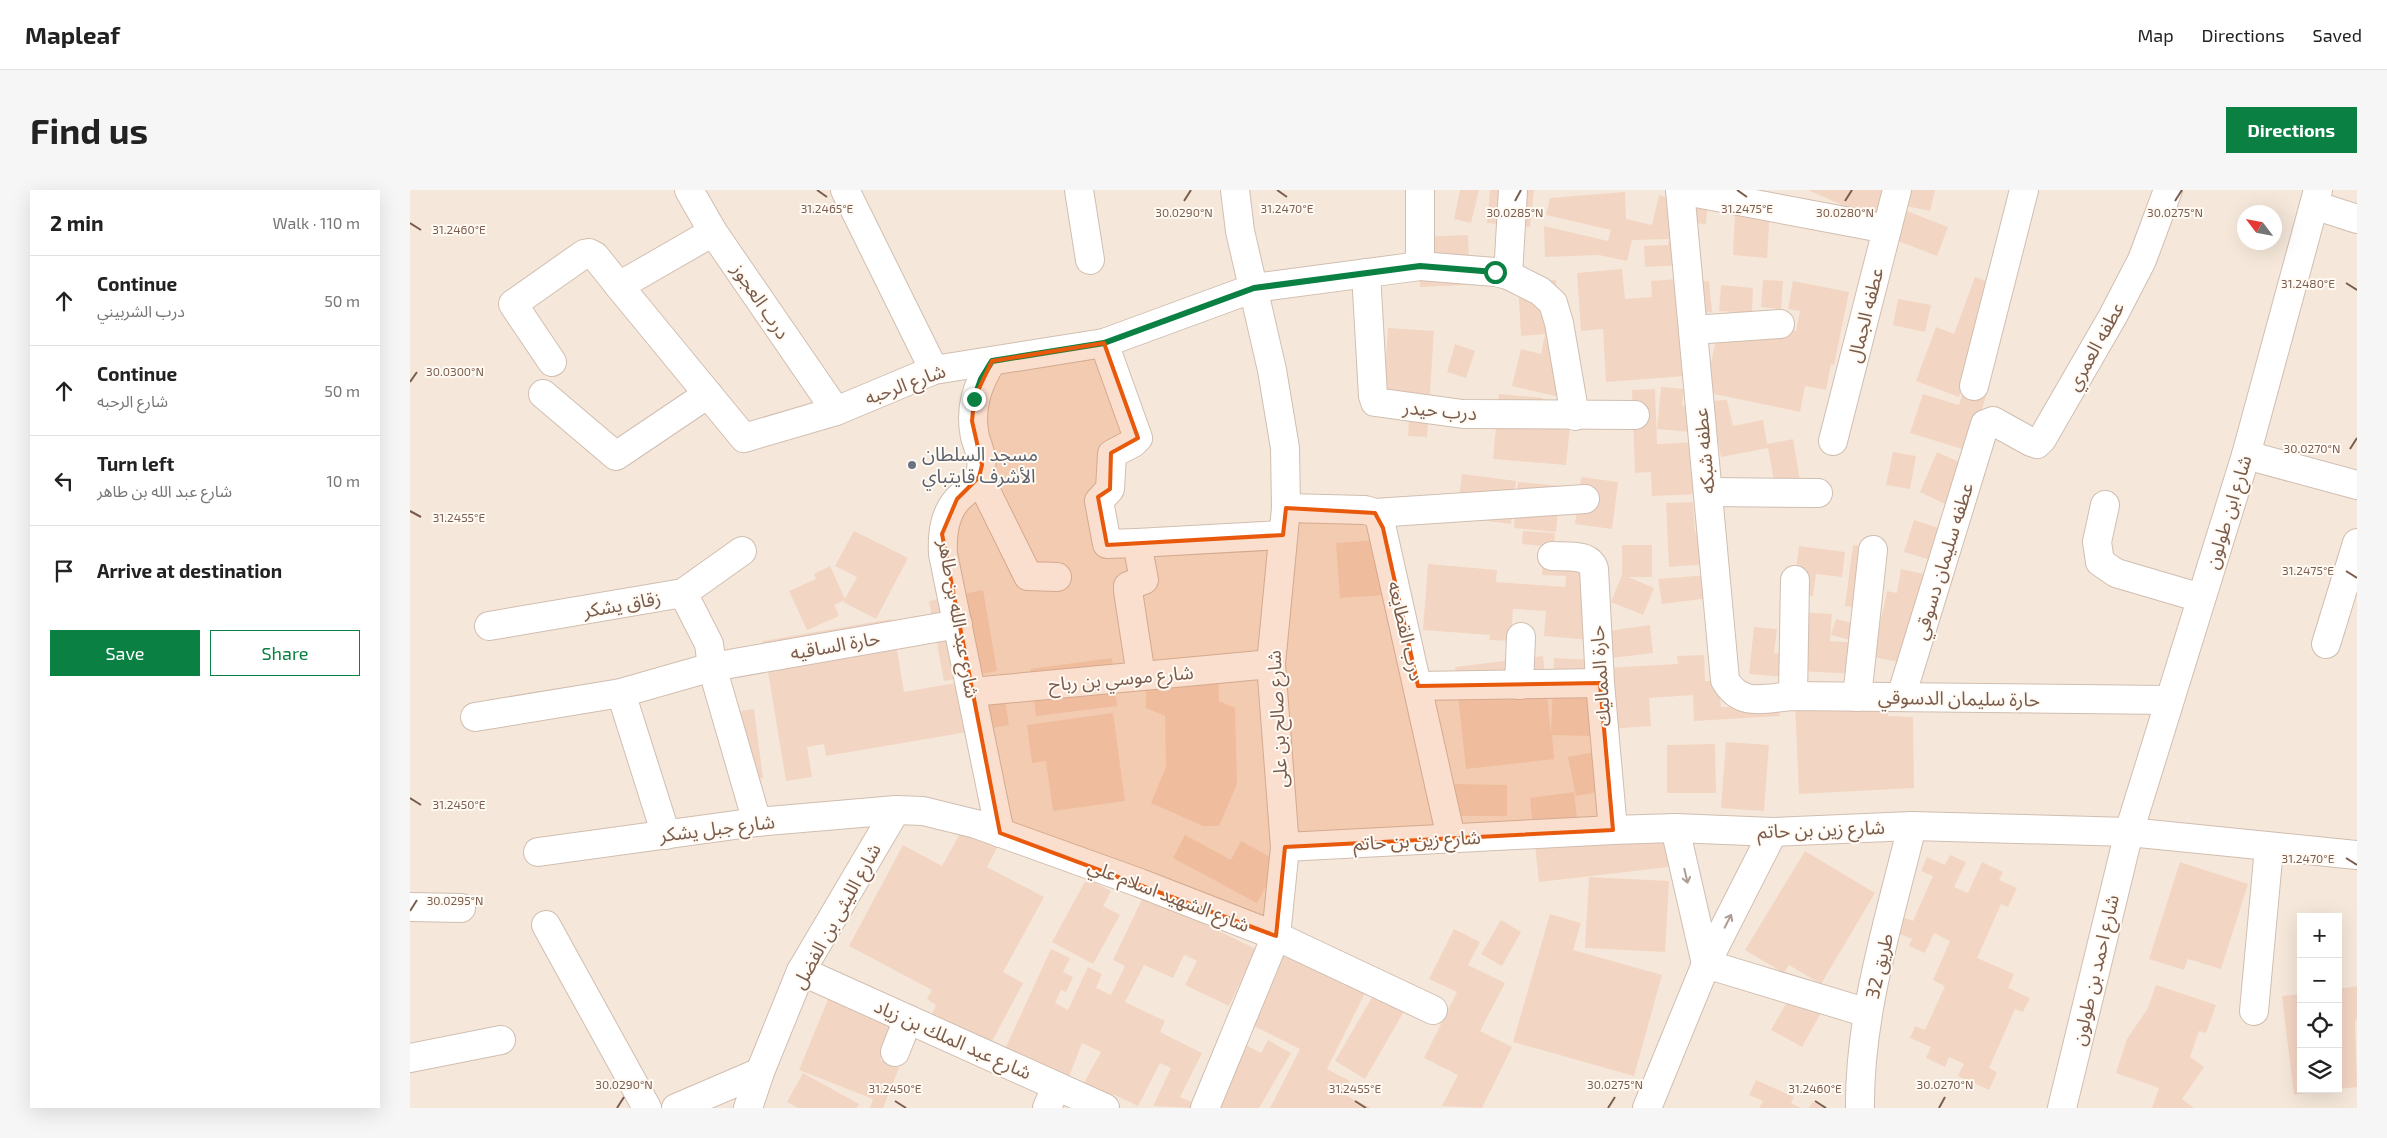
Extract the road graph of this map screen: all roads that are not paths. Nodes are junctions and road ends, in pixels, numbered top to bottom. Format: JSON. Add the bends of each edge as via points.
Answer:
{"nodes":[{"id":1,"x":689,"y":190,"type":"edge"},
{"id":2,"x":845,"y":190,"type":"edge"},
{"id":3,"x":1079,"y":190,"type":"edge"},
{"id":4,"x":1235,"y":190,"type":"edge"},
{"id":5,"x":1420,"y":190,"type":"edge"},
{"id":6,"x":1513,"y":190,"type":"edge"},
{"id":7,"x":1680,"y":190,"type":"edge"},
{"id":8,"x":1897,"y":190,"type":"edge"},
{"id":9,"x":2024,"y":190,"type":"edge"},
{"id":10,"x":2168,"y":190,"type":"edge"},
{"id":11,"x":2316,"y":198,"type":"edge"},
{"id":12,"x":2357,"y":219,"type":"edge"},
{"id":13,"x":1887,"y":229,"type":"junction"},
{"id":14,"x":714,"y":232,"type":"junction"},
{"id":15,"x":1090,"y":260,"type":"dead end"},
{"id":16,"x":1420,"y":266,"type":"junction"},
{"id":17,"x":1366,"y":273,"type":"junction"},
{"id":18,"x":1508,"y":275,"type":"junction"},
{"id":19,"x":619,"y":286,"type":"junction"},
{"id":20,"x":1254,"y":288,"type":"junction"},
{"id":21,"x":1780,"y":324,"type":"dead end"},
{"id":22,"x":1693,"y":330,"type":"junction"},
{"id":23,"x":1104,"y":343,"type":"junction"},
{"id":24,"x":992,"y":361,"type":"junction"},
{"id":25,"x":552,"y":362,"type":"dead end"},
{"id":26,"x":934,"y":370,"type":"junction"},
{"id":27,"x":1974,"y":386,"type":"dead end"},
{"id":28,"x":543,"y":394,"type":"dead end"},
{"id":29,"x":708,"y":394,"type":"junction"},
{"id":30,"x":836,"y":410,"type":"junction"},
{"id":31,"x":1636,"y":415,"type":"dead end"},
{"id":32,"x":1575,"y":416,"type":"junction"},
{"id":33,"x":1985,"y":424,"type":"joint"},
{"id":34,"x":1833,"y":441,"type":"dead end"},
{"id":35,"x":2246,"y":455,"type":"junction"},
{"id":36,"x":979,"y":477,"type":"junction"},
{"id":37,"x":2357,"y":485,"type":"edge"},
{"id":38,"x":1708,"y":492,"type":"junction"},
{"id":39,"x":1818,"y":493,"type":"dead end"},
{"id":40,"x":1585,"y":499,"type":"dead end"},
{"id":41,"x":2105,"y":505,"type":"dead end"},
{"id":42,"x":1286,"y":508,"type":"junction"},
{"id":43,"x":1375,"y":513,"type":"junction"},
{"id":44,"x":1283,"y":535,"type":"junction"},
{"id":45,"x":1137,"y":543,"type":"junction"},
{"id":46,"x":2357,"y":543,"type":"edge"},
{"id":47,"x":742,"y":550,"type":"dead end"},
{"id":48,"x":1873,"y":550,"type":"dead end"},
{"id":49,"x":1552,"y":556,"type":"dead end"},
{"id":50,"x":1057,"y":577,"type":"dead end"},
{"id":51,"x":1795,"y":580,"type":"dead end"},
{"id":52,"x":683,"y":593,"type":"junction"},
{"id":53,"x":2201,"y":598,"type":"junction"},
{"id":54,"x":958,"y":624,"type":"junction"},
{"id":55,"x":489,"y":626,"type":"dead end"},
{"id":56,"x":1521,"y":637,"type":"dead end"},
{"id":57,"x":2326,"y":644,"type":"dead end"},
{"id":58,"x":1271,"y":664,"type":"junction"},
{"id":59,"x":712,"y":667,"type":"junction"},
{"id":60,"x":1141,"y":676,"type":"junction"},
{"id":61,"x":1600,"y":683,"type":"junction"},
{"id":62,"x":1418,"y":686,"type":"junction"},
{"id":63,"x":1520,"y":686,"type":"junction"},
{"id":64,"x":972,"y":692,"type":"junction"},
{"id":65,"x":621,"y":693,"type":"junction"},
{"id":66,"x":1793,"y":696,"type":"junction"},
{"id":67,"x":1857,"y":697,"type":"junction"},
{"id":68,"x":1901,"y":697,"type":"junction"},
{"id":69,"x":1749,"y":699,"type":"joint"},
{"id":70,"x":2169,"y":700,"type":"junction"},
{"id":71,"x":475,"y":717,"type":"dead end"},
{"id":72,"x":896,"y":810,"type":"junction"},
{"id":73,"x":757,"y":822,"type":"junction"},
{"id":74,"x":1912,"y":826,"type":"junction"},
{"id":75,"x":1675,"y":828,"type":"junction"},
{"id":76,"x":1613,"y":830,"type":"junction"},
{"id":77,"x":1773,"y":832,"type":"junction"},
{"id":78,"x":2129,"y":832,"type":"junction"},
{"id":79,"x":1000,"y":833,"type":"junction"},
{"id":80,"x":666,"y":834,"type":"junction"},
{"id":81,"x":1451,"y":838,"type":"junction"},
{"id":82,"x":1285,"y":847,"type":"junction"},
{"id":83,"x":2269,"y":848,"type":"junction"},
{"id":84,"x":538,"y":852,"type":"dead end"},
{"id":85,"x":2357,"y":855,"type":"edge"},
{"id":86,"x":410,"y":907,"type":"edge"},
{"id":87,"x":461,"y":908,"type":"dead end"},
{"id":88,"x":546,"y":925,"type":"dead end"},
{"id":89,"x":1276,"y":936,"type":"junction"},
{"id":90,"x":1706,"y":964,"type":"junction"},
{"id":91,"x":801,"y":971,"type":"junction"},
{"id":92,"x":1433,"y":1010,"type":"dead end"},
{"id":93,"x":2254,"y":1011,"type":"dead end"},
{"id":94,"x":1868,"y":1012,"type":"junction"},
{"id":95,"x":908,"y":1019,"type":"junction"},
{"id":96,"x":501,"y":1040,"type":"dead end"},
{"id":97,"x":895,"y":1052,"type":"dead end"},
{"id":98,"x":410,"y":1058,"type":"edge"},
{"id":99,"x":760,"y":1072,"type":"junction"},
{"id":100,"x":1052,"y":1097,"type":"edge"},
{"id":101,"x":647,"y":1108,"type":"edge"},
{"id":102,"x":676,"y":1108,"type":"edge"},
{"id":103,"x":748,"y":1108,"type":"edge"},
{"id":104,"x":1105,"y":1108,"type":"edge"},
{"id":105,"x":1205,"y":1108,"type":"edge"},
{"id":106,"x":1647,"y":1108,"type":"edge"},
{"id":107,"x":1860,"y":1108,"type":"edge"},
{"id":108,"x":2062,"y":1108,"type":"edge"}],
"edges":[{"from":1,"to":14,"type":"street","name":"درب العجوز"},
{"from":2,"to":26,"type":"street"},
{"from":3,"to":15,"type":"street"},
{"from":4,"to":20,"type":"street","name":"شارع صالح بن على","via":[[1240,231]]},
{"from":5,"to":16,"type":"street"},
{"from":6,"to":18,"type":"street"},
{"from":7,"to":13,"type":"street","name":"عطفه شبكه"},
{"from":7,"to":22,"type":"street","name":"عطفه شبكه"},
{"from":8,"to":13,"type":"street","name":"عطفه الجمال"},
{"from":9,"to":27,"type":"street"},
{"from":10,"to":33,"type":"street","name":"عطفه العمري","via":[[2142,260],[2042,439],[2037,444],[1993,421]]},
{"from":11,"to":12,"type":"street"},
{"from":11,"to":35,"type":"street","name":"شارع ابن طولون"},
{"from":13,"to":34,"type":"street","name":"عطفه الجمال"},
{"from":14,"to":19,"type":"street"},
{"from":14,"to":30,"type":"street","name":"درب العجوز"},
{"from":16,"to":17,"type":"street","name":"شارع الرحبه"},
{"from":16,"to":18,"type":"street","name":"شارع الرحبه"},
{"from":17,"to":20,"type":"street","name":"شارع الرحبه"},
{"from":17,"to":32,"type":"street","name":"درب حيدر","via":[[1375,402],[1463,414]]},
{"from":18,"to":32,"type":"street","name":"شارع الرحبه","via":[[1540,291],[1553,303]]},
{"from":19,"to":25,"type":"street","via":[[589,253],[513,304]]},
{"from":19,"to":29,"type":"street"},
{"from":20,"to":23,"type":"street","name":"شارع الرحبه"},
{"from":20,"to":42,"type":"street","name":"شارع صالح بن على","via":[[1285,448]]},
{"from":21,"to":22,"type":"street"},
{"from":22,"to":38,"type":"street","name":"عطفه شبكه"},
{"from":23,"to":24,"type":"street","name":"شارع الرحبه"},
{"from":23,"to":45,"type":"street","via":[[1138,438],[1112,454],[1110,489],[1099,501],[1107,544]]},
{"from":24,"to":26,"type":"street","name":"شارع الرحبه"},
{"from":24,"to":36,"type":"street","via":[[974,399],[972,420],[982,465]]},
{"from":26,"to":30,"type":"street","name":"شارع الرحبه"},
{"from":28,"to":29,"type":"street","via":[[616,456]]},
{"from":29,"to":30,"type":"street","name":"شارع الرحبه","via":[[744,438]]},
{"from":31,"to":32,"type":"street","name":"درب حيدر"},
{"from":33,"to":68,"type":"street","name":"عطفه سليمان دسوقي"},
{"from":35,"to":37,"type":"street"},
{"from":35,"to":53,"type":"street","name":"شارع ابن طولون"},
{"from":36,"to":50,"type":"street","via":[[1028,576]]},
{"from":36,"to":54,"type":"street","name":"شارع عبد الله بن طاهر","via":[[957,499],[947,515],[942,534],[943,554]]},
{"from":38,"to":39,"type":"street"},
{"from":38,"to":69,"type":"street","name":"عطفه شبكه","via":[[1725,680],[1738,697]]},
{"from":40,"to":43,"type":"street"},
{"from":41,"to":53,"type":"street","via":[[2097,542],[2100,562],[2116,573]]},
{"from":42,"to":43,"type":"street"},
{"from":42,"to":44,"type":"street","name":"شارع صالح بن على"},
{"from":43,"to":62,"type":"street","name":"درب القطايعه","via":[[1383,528]]},
{"from":44,"to":45,"type":"street"},
{"from":44,"to":58,"type":"street","name":"شارع صالح بن على"},
{"from":45,"to":60,"type":"street","via":[[1144,580],[1128,586],[1128,591]]},
{"from":46,"to":57,"type":"street"},
{"from":47,"to":52,"type":"street","name":"زقاق يشكر"},
{"from":48,"to":67,"type":"street"},
{"from":49,"to":61,"type":"street","name":"حارة المماليك","via":[[1581,558],[1592,563]]},
{"from":51,"to":66,"type":"street"},
{"from":52,"to":55,"type":"street","name":"زقاق يشكر"},
{"from":52,"to":59,"type":"street","via":[[709,644]]},
{"from":53,"to":70,"type":"street","name":"شارع ابن طولون"},
{"from":54,"to":59,"type":"street","name":"حارة الساقيه"},
{"from":54,"to":64,"type":"street","name":"شارع عبد الله بن طاهر"},
{"from":56,"to":63,"type":"street"},
{"from":58,"to":60,"type":"street","name":"شارع موسي بن رباح"},
{"from":58,"to":82,"type":"street","name":"شارع صالح بن على"},
{"from":59,"to":65,"type":"street","name":"حارة الساقيه"},
{"from":59,"to":73,"type":"street"},
{"from":60,"to":64,"type":"street","name":"شارع موسي بن رباح"},
{"from":61,"to":63,"type":"street"},
{"from":61,"to":76,"type":"street","name":"حارة المماليك"},
{"from":62,"to":63,"type":"street"},
{"from":62,"to":81,"type":"street","name":"درب القطايعه"},
{"from":64,"to":79,"type":"street","name":"شارع عبد الله بن طاهر"},
{"from":65,"to":71,"type":"street","name":"حارة الساقيه"},
{"from":65,"to":80,"type":"street"},
{"from":66,"to":67,"type":"street","name":"حارة سليمان الدسوقي"},
{"from":66,"to":69,"type":"street","name":"حارة سليمان الدسوقي"},
{"from":67,"to":68,"type":"street","name":"حارة سليمان الدسوقي"},
{"from":68,"to":70,"type":"street","name":"حارة سليمان الدسوقي"},
{"from":70,"to":78,"type":"street","name":"شارع ابن طولون"},
{"from":72,"to":73,"type":"street","name":"شارع جبل يشكر"},
{"from":72,"to":79,"type":"street","name":"شارع الشهيد اسلام علي","via":[[923,811]]},
{"from":72,"to":91,"type":"street","name":"شارع الليثى بن الفضل"},
{"from":73,"to":80,"type":"street","name":"شارع جبل يشكر"},
{"from":74,"to":77,"type":"street","name":"شارع زين بن حاتم"},
{"from":74,"to":78,"type":"street","name":"شارع زين بن حاتم"},
{"from":74,"to":94,"type":"street","name":"طريق 32"},
{"from":75,"to":76,"type":"street","name":"شارع زين بن حاتم"},
{"from":75,"to":77,"type":"street","name":"شارع زين بن حاتم"},
{"from":75,"to":90,"type":"street","one_way":true},
{"from":76,"to":81,"type":"street","name":"شارع زين بن حاتم"},
{"from":90,"to":77,"type":"street","one_way":true},
{"from":78,"to":83,"type":"street","name":"شارع زين بن حاتم"},
{"from":78,"to":108,"type":"street","name":"شارع احمد بن طولون"},
{"from":79,"to":89,"type":"street","name":"شارع الشهيد اسلام علي"},
{"from":80,"to":84,"type":"street","name":"شارع جبل يشكر"},
{"from":81,"to":82,"type":"street","name":"شارع زين بن حاتم"},
{"from":82,"to":89,"type":"street","name":"شارع صالح بن على"},
{"from":83,"to":85,"type":"street","name":"شارع زين بن حاتم"},
{"from":83,"to":93,"type":"street"},
{"from":86,"to":87,"type":"street"},
{"from":88,"to":101,"type":"street"},
{"from":89,"to":92,"type":"street","name":"شارع الشهيد اسلام علي"},
{"from":89,"to":105,"type":"street","name":"شارع صالح بن على"},
{"from":90,"to":94,"type":"street"},
{"from":90,"to":106,"type":"street"},
{"from":91,"to":95,"type":"street","name":"شارع عبد الملك بن زياد"},
{"from":91,"to":99,"type":"street","name":"شارع الليثى بن الفضل"},
{"from":94,"to":107,"type":"street","name":"طريق 32"},
{"from":95,"to":97,"type":"street"},
{"from":95,"to":100,"type":"street","name":"شارع عبد الملك بن زياد"},
{"from":96,"to":98,"type":"street"},
{"from":99,"to":102,"type":"street"},
{"from":99,"to":103,"type":"street","name":"شارع الليثى بن الفضل"},
{"from":100,"to":104,"type":"street","name":"شارع عبد الملك بن زياد"}]}
